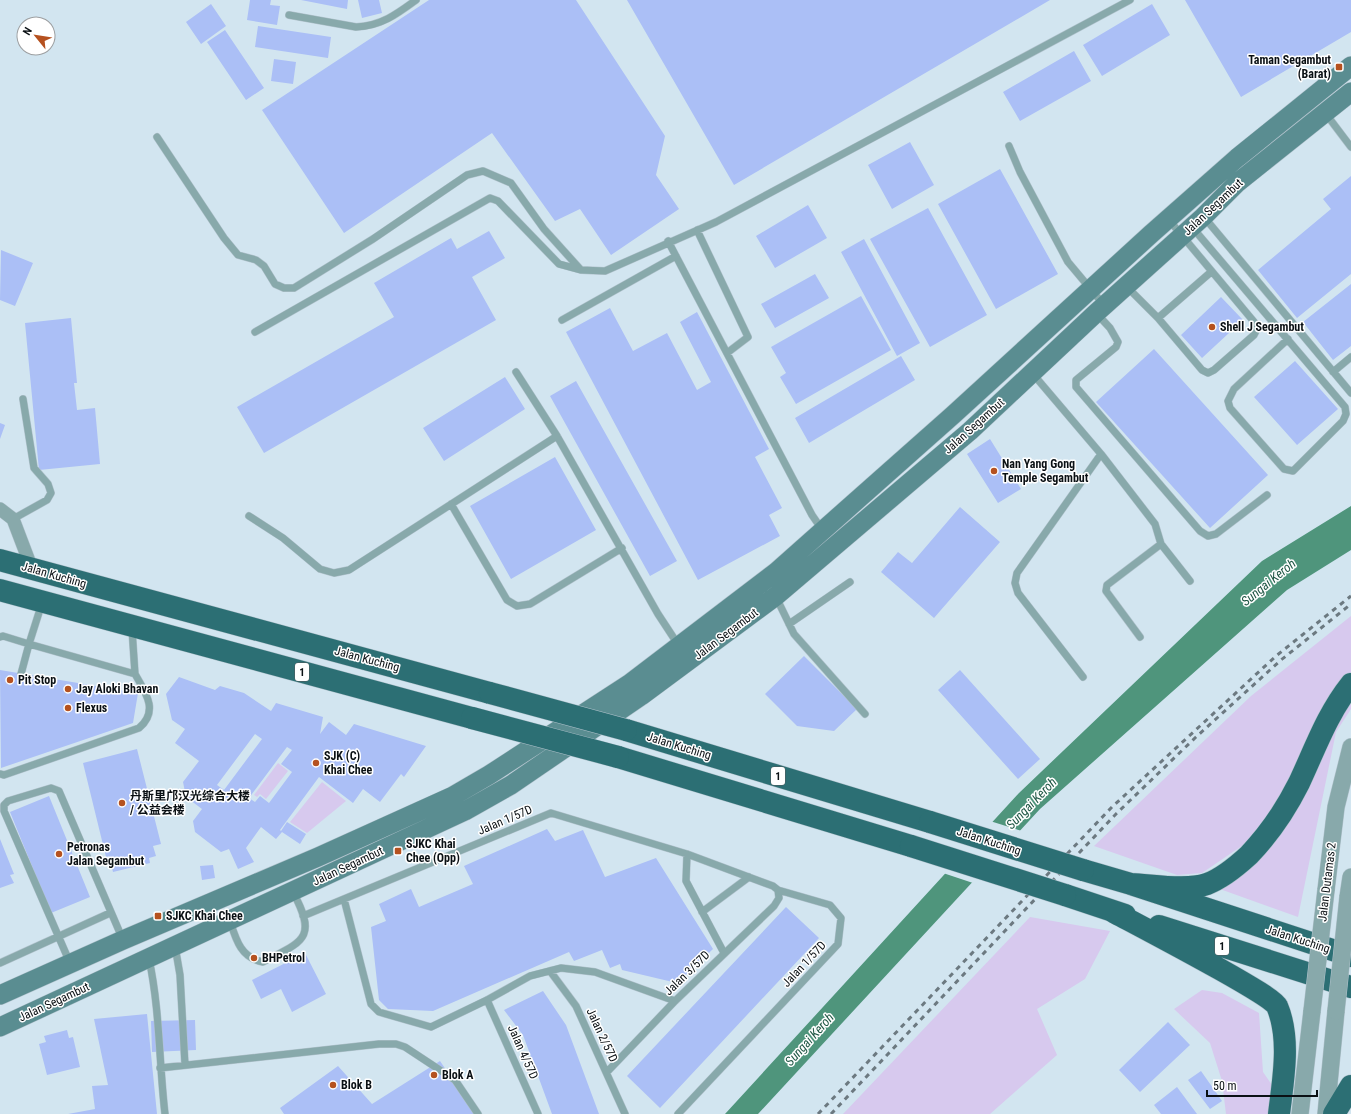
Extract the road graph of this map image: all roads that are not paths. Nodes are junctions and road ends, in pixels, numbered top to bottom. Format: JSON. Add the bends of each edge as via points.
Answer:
{"nodes":[{"id":1,"x":416,"y":0,"type":"edge"},
{"id":2,"x":1130,"y":0,"type":"edge"},
{"id":3,"x":289,"y":15,"type":"dead end"},
{"id":4,"x":1346,"y":83,"type":"edge"},
{"id":5,"x":1324,"y":113,"type":"junction"},
{"id":6,"x":157,"y":137,"type":"dead end"},
{"id":7,"x":1009,"y":146,"type":"dead end"},
{"id":8,"x":1351,"y":147,"type":"edge"},
{"id":9,"x":1168,"y":218,"type":"junction"},
{"id":10,"x":1192,"y":227,"type":"junction"},
{"id":11,"x":697,"y":230,"type":"junction"},
{"id":12,"x":668,"y":242,"type":"junction"},
{"id":13,"x":676,"y":256,"type":"junction"},
{"id":14,"x":581,"y":270,"type":"junction"},
{"id":15,"x":1211,"y":272,"type":"junction"},
{"id":16,"x":1126,"y":286,"type":"junction"},
{"id":17,"x":1090,"y":290,"type":"junction"},
{"id":18,"x":1100,"y":309,"type":"junction"},
{"id":19,"x":1158,"y":318,"type":"junction"},
{"id":20,"x":562,"y":320,"type":"dead end"},
{"id":21,"x":255,"y":332,"type":"dead end"},
{"id":22,"x":1288,"y":339,"type":"junction"},
{"id":23,"x":727,"y":354,"type":"junction"},
{"id":24,"x":1351,"y":357,"type":"edge"},
{"id":25,"x":516,"y":372,"type":"dead end"},
{"id":26,"x":1333,"y":372,"type":"junction"},
{"id":27,"x":1032,"y":373,"type":"junction"},
{"id":28,"x":1351,"y":393,"type":"edge"},
{"id":29,"x":23,"y":399,"type":"dead end"},
{"id":30,"x":556,"y":436,"type":"junction"},
{"id":31,"x":1101,"y":454,"type":"junction"},
{"id":32,"x":1267,"y":495,"type":"dead end"},
{"id":33,"x":451,"y":504,"type":"junction"},
{"id":34,"x":0,"y":509,"type":"edge"},
{"id":35,"x":249,"y":516,"type":"dead end"},
{"id":36,"x":13,"y":519,"type":"junction"},
{"id":37,"x":823,"y":531,"type":"junction"},
{"id":38,"x":1161,"y":544,"type":"junction"},
{"id":39,"x":622,"y":548,"type":"junction"},
{"id":40,"x":0,"y":560,"type":"edge"},
{"id":41,"x":32,"y":569,"type":"junction"},
{"id":42,"x":1190,"y":581,"type":"dead end"},
{"id":43,"x":850,"y":582,"type":"dead end"},
{"id":44,"x":0,"y":590,"type":"edge"},
{"id":45,"x":776,"y":596,"type":"junction"},
{"id":46,"x":42,"y":603,"type":"junction"},
{"id":47,"x":789,"y":624,"type":"junction"},
{"id":48,"x":132,"y":626,"type":"junction"},
{"id":49,"x":0,"y":637,"type":"edge"},
{"id":50,"x":1140,"y":638,"type":"dead end"},
{"id":51,"x":29,"y":644,"type":"junction"},
{"id":52,"x":679,"y":646,"type":"junction"},
{"id":53,"x":21,"y":674,"type":"dead end"},
{"id":54,"x":135,"y":674,"type":"junction"},
{"id":55,"x":1083,"y":677,"type":"dead end"},
{"id":56,"x":1351,"y":684,"type":"edge"},
{"id":57,"x":865,"y":714,"type":"dead end"},
{"id":58,"x":1351,"y":747,"type":"edge"},
{"id":59,"x":1349,"y":763,"type":"edge"},
{"id":60,"x":0,"y":774,"type":"edge"},
{"id":61,"x":687,"y":854,"type":"junction"},
{"id":62,"x":749,"y":877,"type":"junction"},
{"id":63,"x":1351,"y":878,"type":"edge"},
{"id":64,"x":1131,"y":884,"type":"junction"},
{"id":65,"x":778,"y":890,"type":"junction"},
{"id":66,"x":293,"y":891,"type":"junction"},
{"id":67,"x":344,"y":899,"type":"junction"},
{"id":68,"x":1112,"y":911,"type":"junction"},
{"id":69,"x":702,"y":912,"type":"junction"},
{"id":70,"x":110,"y":913,"type":"junction"},
{"id":71,"x":303,"y":916,"type":"junction"},
{"id":72,"x":230,"y":921,"type":"junction"},
{"id":73,"x":59,"y":936,"type":"junction"},
{"id":74,"x":123,"y":940,"type":"junction"},
{"id":75,"x":175,"y":946,"type":"junction"},
{"id":76,"x":724,"y":953,"type":"junction"},
{"id":77,"x":1351,"y":956,"type":"edge"},
{"id":78,"x":149,"y":958,"type":"junction"},
{"id":79,"x":0,"y":963,"type":"edge"},
{"id":80,"x":70,"y":963,"type":"junction"},
{"id":81,"x":550,"y":971,"type":"junction"},
{"id":82,"x":1351,"y":987,"type":"edge"},
{"id":83,"x":0,"y":995,"type":"edge"},
{"id":84,"x":487,"y":1000,"type":"junction"},
{"id":85,"x":675,"y":1001,"type":"junction"},
{"id":86,"x":0,"y":1027,"type":"edge"},
{"id":87,"x":185,"y":1065,"type":"junction"},
{"id":88,"x":160,"y":1068,"type":"junction"},
{"id":89,"x":607,"y":1072,"type":"junction"},
{"id":90,"x":1351,"y":1086,"type":"edge"},
{"id":91,"x":165,"y":1114,"type":"edge"},
{"id":92,"x":478,"y":1114,"type":"edge"},
{"id":93,"x":538,"y":1114,"type":"edge"},
{"id":94,"x":625,"y":1114,"type":"edge"},
{"id":95,"x":678,"y":1114,"type":"edge"},
{"id":96,"x":1280,"y":1114,"type":"edge"},
{"id":97,"x":1300,"y":1114,"type":"edge"},
{"id":98,"x":1326,"y":1114,"type":"edge"},
{"id":99,"x":1334,"y":1114,"type":"edge"}],
"edges":[{"from":1,"to":3,"type":"lane","via":[[391,18],[366,27]]},
{"from":2,"to":11,"type":"lane"},
{"from":4,"to":5,"type":"main road","name":"Jalan Segambut"},
{"from":4,"to":9,"type":"main road","name":"Jalan Segambut","via":[[1237,158]]},
{"from":5,"to":8,"type":"lane"},
{"from":5,"to":10,"type":"main road","name":"Jalan Segambut","via":[[1238,183]]},
{"from":6,"to":14,"type":"lane","via":[[238,255],[256,260],[264,266],[275,284],[284,288],[294,288],[373,239],[467,175],[483,171],[511,183],[544,229]]},
{"from":7,"to":17,"type":"lane","via":[[1023,179],[1068,262]]},
{"from":9,"to":10,"type":"lane"},
{"from":9,"to":17,"type":"main road","name":"Jalan Segambut"},
{"from":10,"to":15,"type":"lane"},
{"from":10,"to":16,"type":"main road","name":"Jalan Segambut"},
{"from":10,"to":22,"type":"lane"},
{"from":10,"to":26,"type":"lane"},
{"from":11,"to":12,"type":"lane"},
{"from":11,"to":23,"type":"lane","via":[[748,337]]},
{"from":12,"to":13,"type":"lane"},
{"from":12,"to":14,"type":"lane","via":[[605,271]]},
{"from":13,"to":20,"type":"lane"},
{"from":13,"to":23,"type":"lane"},
{"from":14,"to":21,"type":"lane","via":[[559,264],[498,201],[490,198]]},
{"from":15,"to":19,"type":"lane"},
{"from":15,"to":19,"type":"lane","via":[[1255,323],[1257,329],[1254,335],[1214,370],[1208,374],[1202,370]]},
{"from":16,"to":18,"type":"main road","name":"Jalan Segambut"},
{"from":16,"to":19,"type":"lane"},
{"from":17,"to":18,"type":"lane"},
{"from":17,"to":37,"type":"main road","name":"Jalan Segambut"},
{"from":18,"to":27,"type":"main road","name":"Jalan Segambut"},
{"from":18,"to":32,"type":"lane","via":[[1118,342],[1116,347],[1076,380],[1076,387],[1200,530],[1208,536],[1216,534]]},
{"from":22,"to":22,"type":"lane","via":[[1345,407],[1346,414],[1343,421],[1292,471],[1284,469],[1230,408],[1228,401],[1234,389]]},
{"from":23,"to":37,"type":"lane","via":[[812,515]]},
{"from":24,"to":26,"type":"lane"},
{"from":25,"to":30,"type":"lane"},
{"from":26,"to":28,"type":"lane"},
{"from":27,"to":31,"type":"lane"},
{"from":27,"to":45,"type":"main road","name":"Jalan Segambut","via":[[970,432]]},
{"from":29,"to":36,"type":"lane","via":[[34,468],[48,484],[51,493],[47,500]]},
{"from":30,"to":33,"type":"lane"},
{"from":30,"to":39,"type":"lane"},
{"from":31,"to":38,"type":"lane","via":[[1155,524]]},
{"from":31,"to":55,"type":"lane","via":[[1017,573],[1015,583],[1018,593]]},
{"from":33,"to":35,"type":"lane","via":[[349,570],[334,574],[320,569],[283,538]]},
{"from":33,"to":39,"type":"lane","via":[[508,600],[517,606],[530,604]]},
{"from":34,"to":36,"type":"street"},
{"from":36,"to":41,"type":"street"},
{"from":37,"to":52,"type":"main road","name":"Jalan Segambut","via":[[776,572]]},
{"from":38,"to":42,"type":"lane"},
{"from":38,"to":50,"type":"lane","via":[[1107,585],[1106,591]]},
{"from":39,"to":52,"type":"lane","via":[[658,614]]},
{"from":40,"to":41,"type":"highway","name":"Jalan Kuching","number":"1"},
{"from":41,"to":64,"type":"highway","name":"Jalan Kuching","number":"1","bridge":true,"via":[[626,730]]},
{"from":43,"to":47,"type":"lane"},
{"from":44,"to":46,"type":"highway","number":"1"},
{"from":45,"to":47,"type":"lane"},
{"from":45,"to":66,"type":"main road","name":"Jalan Segambut","via":[[641,696],[511,785],[466,811]]},
{"from":46,"to":48,"type":"highway","number":"1"},
{"from":46,"to":51,"type":"lane"},
{"from":47,"to":57,"type":"lane","via":[[808,651]]},
{"from":48,"to":54,"type":"lane"},
{"from":48,"to":68,"type":"highway","number":"1","bridge":true,"via":[[618,757],[911,846]]},
{"from":49,"to":51,"type":"lane"},
{"from":51,"to":53,"type":"lane"},
{"from":51,"to":54,"type":"lane"},
{"from":52,"to":74,"type":"main road","name":"Jalan Segambut","via":[[629,684],[453,796]]},
{"from":54,"to":60,"type":"lane","via":[[148,696],[150,715],[139,728],[4,776]]},
{"from":56,"to":64,"type":"highway","via":[[1339,699],[1283,811],[1269,833],[1241,862],[1207,884]]},
{"from":58,"to":59,"type":"street","name":"Jalan Dutamas 2"},
{"from":59,"to":97,"type":"street","name":"Jalan Dutamas 2","bridge":true,"via":[[1336,807]]},
{"from":61,"to":62,"type":"lane","name":"Jalan 1/57D"},
{"from":61,"to":67,"type":"lane","name":"Jalan 1/57D","via":[[551,813]]},
{"from":61,"to":69,"type":"lane","via":[[686,881]]},
{"from":62,"to":65,"type":"lane","name":"Jalan 1/57D"},
{"from":62,"to":69,"type":"lane"},
{"from":63,"to":98,"type":"street","name":"Jalan Dutamas 2","bridge":true},
{"from":64,"to":77,"type":"highway","name":"Jalan Kuching","number":"1"},
{"from":65,"to":76,"type":"lane","name":"Jalan 3/57D","via":[[779,898],[774,906]]},
{"from":65,"to":95,"type":"lane","name":"Jalan 1/57D","via":[[830,905],[841,918],[838,944]]},
{"from":66,"to":71,"type":"lane"},
{"from":66,"to":72,"type":"main road","name":"Jalan Segambut"},
{"from":67,"to":71,"type":"lane","name":"Jalan 1/57D"},
{"from":67,"to":84,"type":"lane","via":[[371,1004],[379,1012],[431,1027]]},
{"from":68,"to":82,"type":"highway","number":"1"},
{"from":68,"to":96,"type":"highway","via":[[1247,984],[1277,1004],[1283,1025],[1284,1070]]},
{"from":69,"to":76,"type":"lane"},
{"from":70,"to":73,"type":"lane"},
{"from":70,"to":73,"type":"lane","via":[[59,791],[51,788],[8,801],[4,805],[4,811]]},
{"from":70,"to":74,"type":"lane"},
{"from":71,"to":72,"type":"lane","via":[[305,933],[297,944],[263,962],[247,956],[238,943]]},
{"from":72,"to":75,"type":"main road","name":"Jalan Segambut"},
{"from":73,"to":79,"type":"lane"},
{"from":73,"to":80,"type":"lane"},
{"from":74,"to":80,"type":"main road","name":"Jalan Segambut"},
{"from":75,"to":78,"type":"main road","name":"Jalan Segambut"},
{"from":75,"to":87,"type":"lane","via":[[180,975]]},
{"from":76,"to":85,"type":"lane","name":"Jalan 3/57D"},
{"from":78,"to":86,"type":"main road","name":"Jalan Segambut"},
{"from":78,"to":88,"type":"lane","via":[[155,987]]},
{"from":80,"to":83,"type":"main road","name":"Jalan Segambut"},
{"from":81,"to":84,"type":"lane","via":[[530,976]]},
{"from":81,"to":85,"type":"lane","via":[[561,968],[595,972]]},
{"from":81,"to":89,"type":"lane","name":"Jalan 2/57D","via":[[576,1006]]},
{"from":84,"to":93,"type":"lane","name":"Jalan 4/57D"},
{"from":85,"to":89,"type":"lane","name":"Jalan 3/57D"},
{"from":87,"to":88,"type":"lane"},
{"from":87,"to":92,"type":"lane","via":[[396,1044],[416,1053],[455,1080]]},
{"from":88,"to":91,"type":"lane"},
{"from":89,"to":94,"type":"lane","name":"Jalan 2/57D"},
{"from":90,"to":99,"type":"highway"}]}
